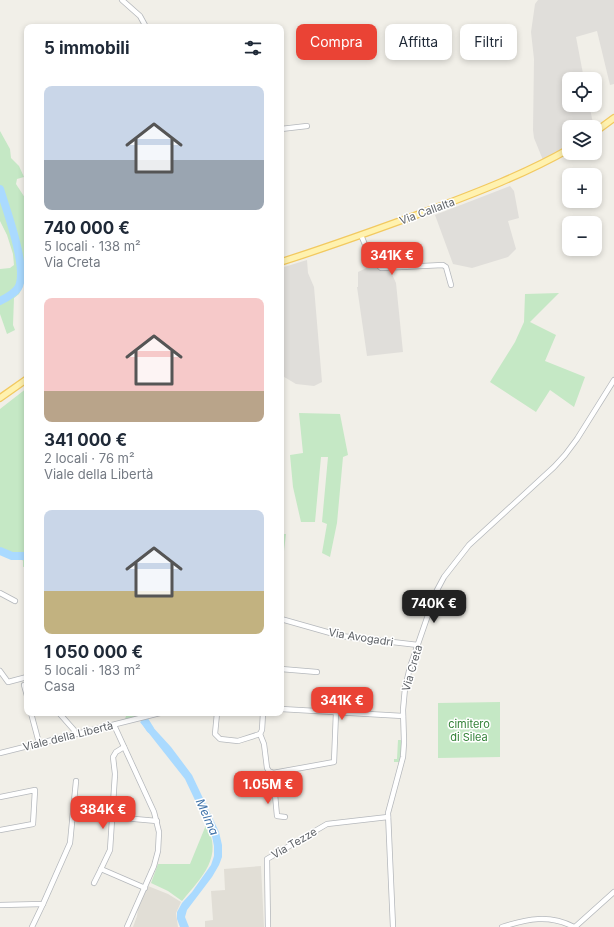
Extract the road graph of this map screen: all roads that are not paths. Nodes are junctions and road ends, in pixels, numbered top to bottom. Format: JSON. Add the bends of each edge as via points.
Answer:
{"nodes":[{"id":1,"x":122,"y":0,"type":"edge"},
{"id":2,"x":144,"y":24,"type":"edge"},
{"id":3,"x":614,"y":118,"type":"edge"},
{"id":4,"x":306,"y":126,"type":"dead end"},
{"id":5,"x":602,"y":127,"type":"edge"},
{"id":6,"x":284,"y":130,"type":"edge"},
{"id":7,"x":562,"y":153,"type":"edge"},
{"id":8,"x":361,"y":235,"type":"junction"},
{"id":9,"x":284,"y":261,"type":"edge"},
{"id":10,"x":451,"y":285,"type":"dead end"},
{"id":11,"x":614,"y":380,"type":"edge"},
{"id":12,"x":24,"y":381,"type":"edge"},
{"id":13,"x":0,"y":398,"type":"edge"},
{"id":14,"x":0,"y":593,"type":"edge"},
{"id":15,"x":15,"y":601,"type":"dead end"},
{"id":16,"x":284,"y":620,"type":"edge"},
{"id":17,"x":418,"y":645,"type":"junction"},
{"id":18,"x":284,"y":669,"type":"edge"},
{"id":19,"x":0,"y":671,"type":"edge"},
{"id":20,"x":317,"y":672,"type":"dead end"},
{"id":21,"x":24,"y":678,"type":"edge"},
{"id":22,"x":284,"y":709,"type":"edge"},
{"id":23,"x":336,"y":712,"type":"junction"},
{"id":24,"x":32,"y":716,"type":"edge"},
{"id":25,"x":62,"y":716,"type":"edge"},
{"id":26,"x":148,"y":716,"type":"edge"},
{"id":27,"x":218,"y":716,"type":"edge"},
{"id":28,"x":263,"y":716,"type":"edge"},
{"id":29,"x":403,"y":716,"type":"junction"},
{"id":30,"x":114,"y":725,"type":"junction"},
{"id":31,"x":75,"y":734,"type":"junction"},
{"id":32,"x":260,"y":734,"type":"junction"},
{"id":33,"x":39,"y":743,"type":"junction"},
{"id":34,"x":124,"y":747,"type":"junction"},
{"id":35,"x":0,"y":753,"type":"edge"},
{"id":36,"x":273,"y":773,"type":"junction"},
{"id":37,"x":76,"y":781,"type":"dead end"},
{"id":38,"x":0,"y":797,"type":"edge"},
{"id":39,"x":388,"y":816,"type":"junction"},
{"id":40,"x":112,"y":817,"type":"junction"},
{"id":41,"x":286,"y":817,"type":"dead end"},
{"id":42,"x":157,"y":821,"type":"junction"},
{"id":43,"x":0,"y":830,"type":"edge"},
{"id":44,"x":101,"y":869,"type":"junction"},
{"id":45,"x":94,"y":883,"type":"dead end"},
{"id":46,"x":145,"y":888,"type":"junction"},
{"id":47,"x":614,"y":892,"type":"edge"},
{"id":48,"x":43,"y":904,"type":"junction"},
{"id":49,"x":0,"y":905,"type":"edge"},
{"id":50,"x":32,"y":927,"type":"edge"},
{"id":51,"x":127,"y":927,"type":"edge"},
{"id":52,"x":268,"y":927,"type":"edge"},
{"id":53,"x":393,"y":927,"type":"edge"},
{"id":54,"x":502,"y":927,"type":"edge"},
{"id":55,"x":575,"y":927,"type":"edge"}],
"edges":[{"from":1,"to":2,"type":"street","via":[[140,16]]},
{"from":3,"to":5,"type":"main road"},
{"from":4,"to":6,"type":"street"},
{"from":7,"to":8,"type":"main road","name":"Via Callalta","via":[[526,172],[481,191]]},
{"from":8,"to":9,"type":"main road","name":"Via Callalta"},
{"from":8,"to":10,"type":"street","via":[[381,268],[443,265]]},
{"from":11,"to":17,"type":"street","name":"Via Creta","via":[[565,455],[479,535],[457,559],[439,584]]},
{"from":12,"to":13,"type":"main road"},
{"from":14,"to":15,"type":"street"},
{"from":16,"to":17,"type":"street","name":"Via Avogadri","via":[[341,636]]},
{"from":17,"to":29,"type":"street","name":"Via Creta","via":[[405,688]]},
{"from":18,"to":20,"type":"street"},
{"from":19,"to":21,"type":"street","via":[[8,682]]},
{"from":22,"to":23,"type":"street"},
{"from":23,"to":29,"type":"street"},
{"from":23,"to":36,"type":"street","via":[[334,762]]},
{"from":24,"to":33,"type":"street"},
{"from":25,"to":31,"type":"street"},
{"from":26,"to":30,"type":"street","name":"Viale della Libertà"},
{"from":27,"to":32,"type":"street","via":[[216,734],[220,739],[238,741]]},
{"from":28,"to":32,"type":"street"},
{"from":29,"to":39,"type":"street","name":"Via Creta","via":[[403,757]]},
{"from":30,"to":31,"type":"street","name":"Viale della Libertà"},
{"from":30,"to":34,"type":"street"},
{"from":31,"to":33,"type":"street","name":"Viale della Libertà"},
{"from":32,"to":36,"type":"street","via":[[267,768]]},
{"from":33,"to":35,"type":"street","name":"Viale della Libertà"},
{"from":34,"to":40,"type":"street","via":[[113,757],[115,774]]},
{"from":34,"to":42,"type":"street"},
{"from":36,"to":41,"type":"street","via":[[277,816]]},
{"from":37,"to":48,"type":"street","via":[[70,843]]},
{"from":38,"to":43,"type":"street","via":[[35,790],[33,824]]},
{"from":39,"to":52,"type":"street","name":"Via Tezze","via":[[327,824],[267,859]]},
{"from":39,"to":53,"type":"street","name":"Via Creta"},
{"from":40,"to":42,"type":"street"},
{"from":40,"to":44,"type":"street","via":[[110,850]]},
{"from":42,"to":46,"type":"street","via":[[158,851]]},
{"from":44,"to":45,"type":"street"},
{"from":44,"to":46,"type":"street"},
{"from":46,"to":51,"type":"street"},
{"from":47,"to":55,"type":"street"},
{"from":48,"to":49,"type":"street"},
{"from":48,"to":50,"type":"street"},
{"from":54,"to":55,"type":"street","via":[[539,918]]}]}
